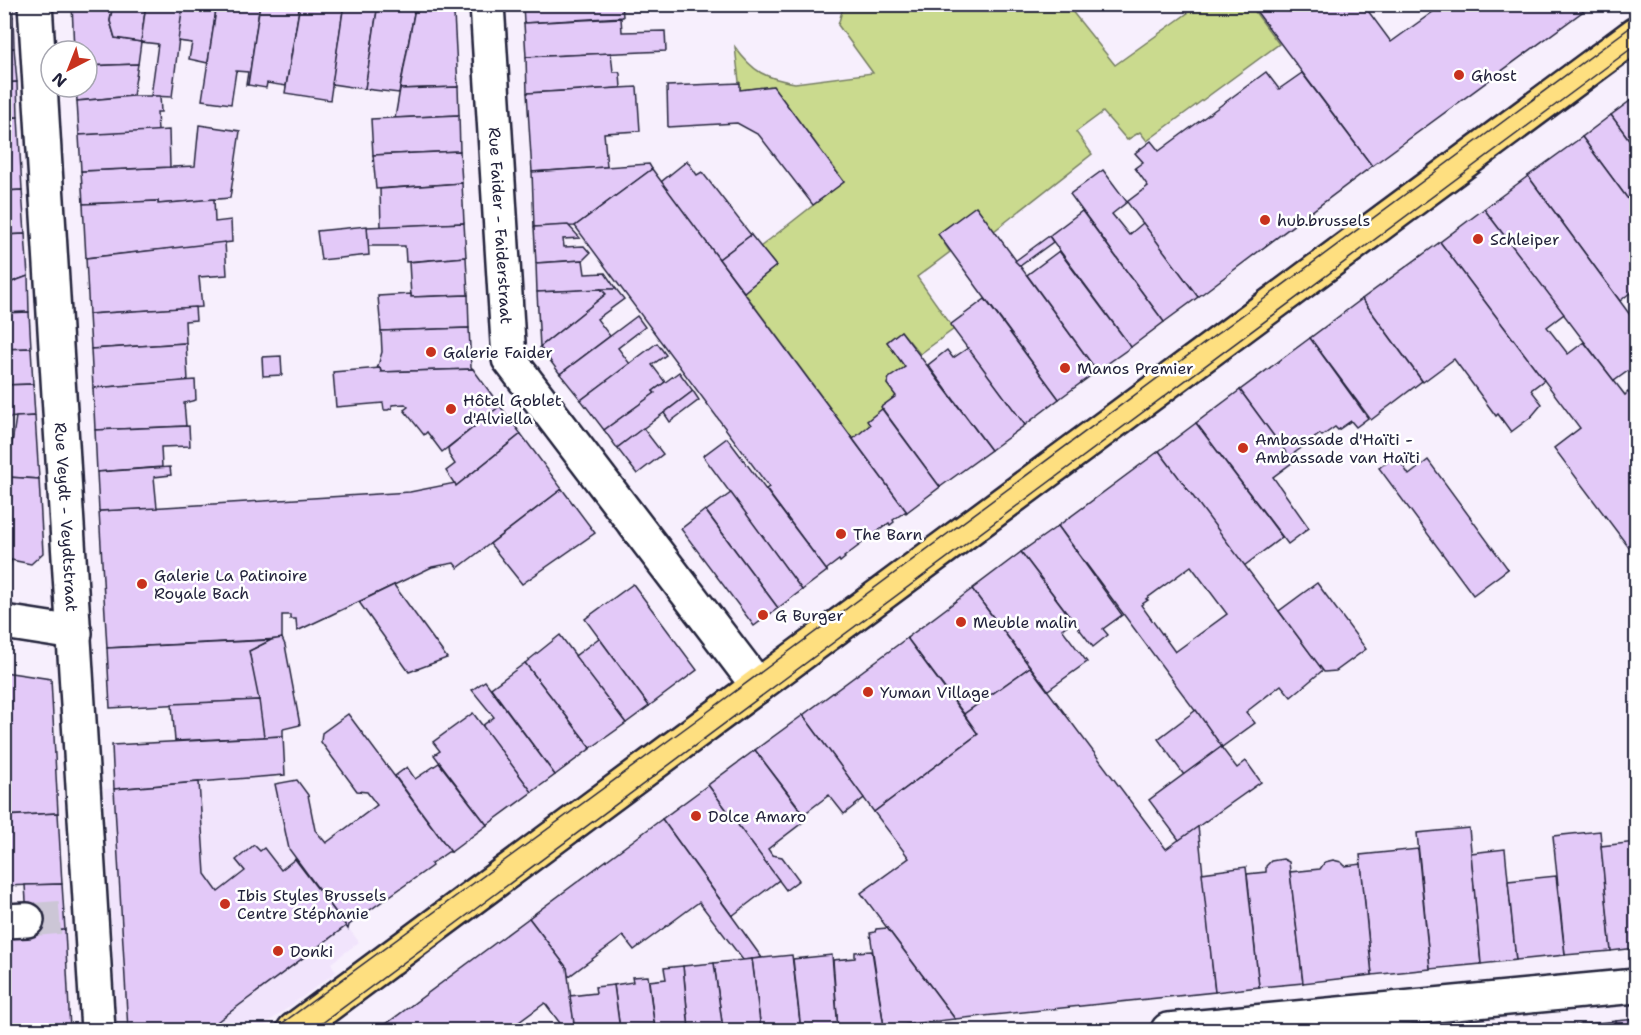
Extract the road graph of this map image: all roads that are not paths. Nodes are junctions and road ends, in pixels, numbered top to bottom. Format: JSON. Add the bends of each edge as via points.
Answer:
{"nodes":[{"id":1,"x":35,"y":4,"type":"edge"},
{"id":2,"x":487,"y":4,"type":"edge"},
{"id":3,"x":1636,"y":34,"type":"edge"},
{"id":4,"x":4,"y":622,"type":"edge"},
{"id":5,"x":75,"y":633,"type":"junction"},
{"id":6,"x":758,"y":686,"type":"junction"},
{"id":7,"x":1636,"y":986,"type":"edge"},
{"id":8,"x":1222,"y":1028,"type":"edge"},
{"id":9,"x":98,"y":1030,"type":"edge"},
{"id":10,"x":294,"y":1030,"type":"edge"},
{"id":11,"x":1168,"y":1030,"type":"edge"}],
"edges":[{"from":1,"to":5,"type":"street","name":"Rue Veydt - Veydtstraat"},
{"from":2,"to":6,"type":"street","name":"Rue Faider - Faiderstraat","via":[[509,360]]},
{"from":3,"to":6,"type":"main road"},
{"from":4,"to":5,"type":"street"},
{"from":5,"to":9,"type":"street","name":"Rue Veydt - Veydtstraat","via":[[77,916]]},
{"from":6,"to":10,"type":"main road"},
{"from":7,"to":8,"type":"street"},
{"from":8,"to":11,"type":"street"}]}
